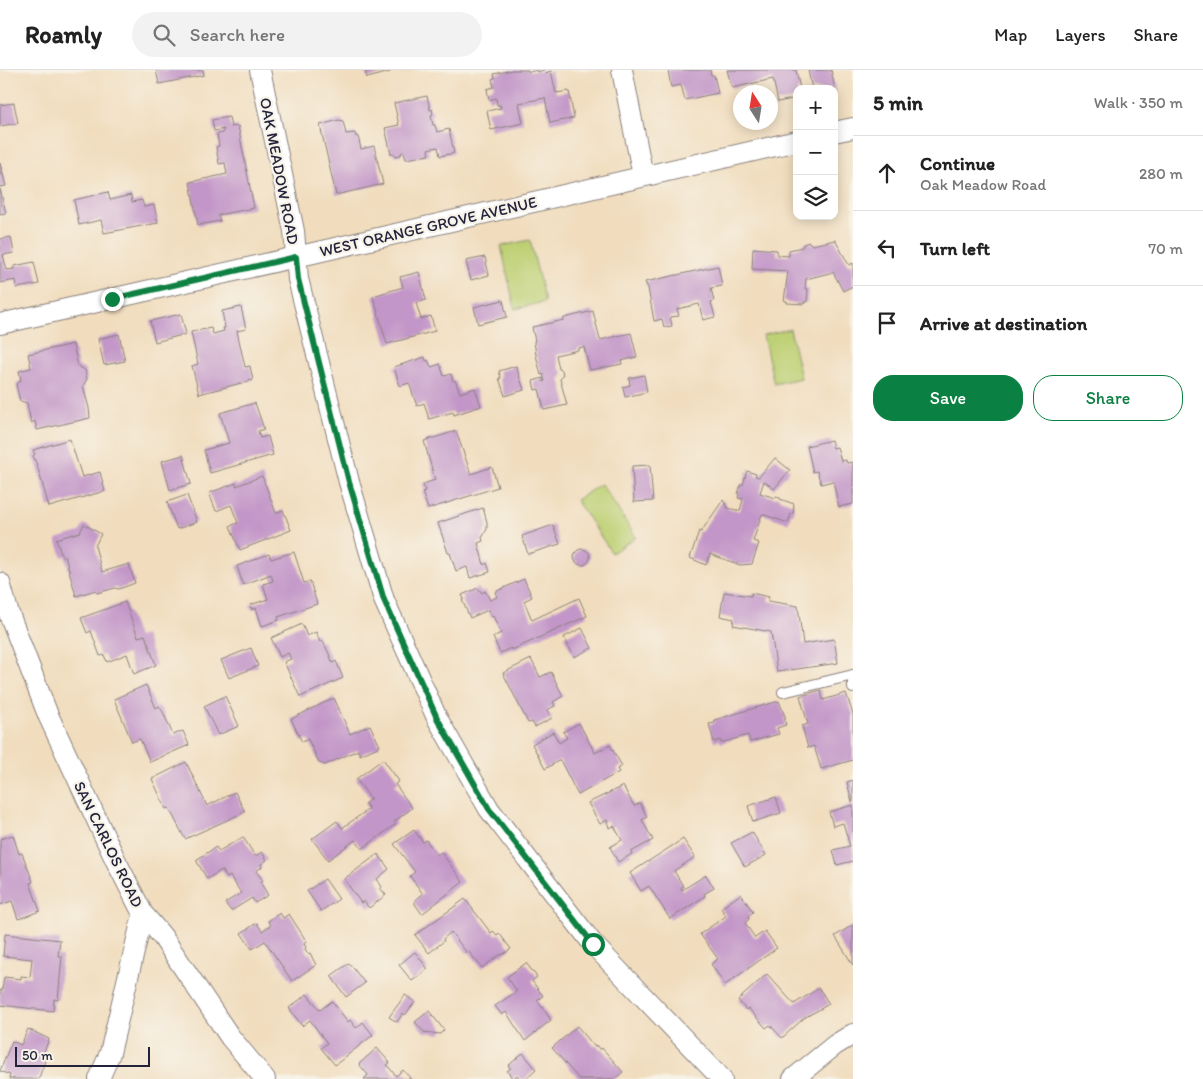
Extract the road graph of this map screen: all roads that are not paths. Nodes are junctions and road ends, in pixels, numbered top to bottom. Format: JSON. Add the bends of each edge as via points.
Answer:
{"nodes":[{"id":1,"x":260,"y":70,"type":"edge"},
{"id":2,"x":622,"y":70,"type":"edge"},
{"id":3,"x":853,"y":128,"type":"edge"},
{"id":4,"x":838,"y":131,"type":"edge"},
{"id":5,"x":793,"y":142,"type":"edge"},
{"id":6,"x":644,"y":176,"type":"junction"},
{"id":7,"x":296,"y":257,"type":"junction"},
{"id":8,"x":0,"y":324,"type":"edge"},
{"id":9,"x":0,"y":583,"type":"edge"},
{"id":10,"x":853,"y":675,"type":"edge"},
{"id":11,"x":853,"y":688,"type":"edge"},
{"id":12,"x":783,"y":692,"type":"dead end"},
{"id":13,"x":143,"y":914,"type":"junction"},
{"id":14,"x":853,"y":1034,"type":"edge"},
{"id":15,"x":98,"y":1079,"type":"edge"},
{"id":16,"x":265,"y":1079,"type":"edge"},
{"id":17,"x":722,"y":1079,"type":"edge"},
{"id":18,"x":793,"y":1079,"type":"edge"}],
"edges":[{"from":1,"to":7,"type":"street","name":"OAK MEADOW ROAD","via":[[294,231]]},
{"from":2,"to":6,"type":"street"},
{"from":3,"to":4,"type":"street"},
{"from":5,"to":6,"type":"street","name":"WEST ORANGE GROVE AVENUE"},
{"from":6,"to":7,"type":"street","name":"WEST ORANGE GROVE AVENUE"},
{"from":7,"to":8,"type":"street","name":"WEST ORANGE GROVE AVENUE"},
{"from":7,"to":17,"type":"street","name":"OAK MEADOW ROAD","via":[[298,279],[349,482],[384,600],[437,718],[489,809],[593,944]]},
{"from":9,"to":13,"type":"street","name":"SAN CARLOS ROAD","via":[[48,715]]},
{"from":10,"to":11,"type":"lane"},
{"from":10,"to":12,"type":"lane"},
{"from":13,"to":15,"type":"street","via":[[110,1053]]},
{"from":13,"to":16,"type":"street","name":"SAN CARLOS ROAD","via":[[162,936],[230,1037]]},
{"from":14,"to":18,"type":"street"}]}
